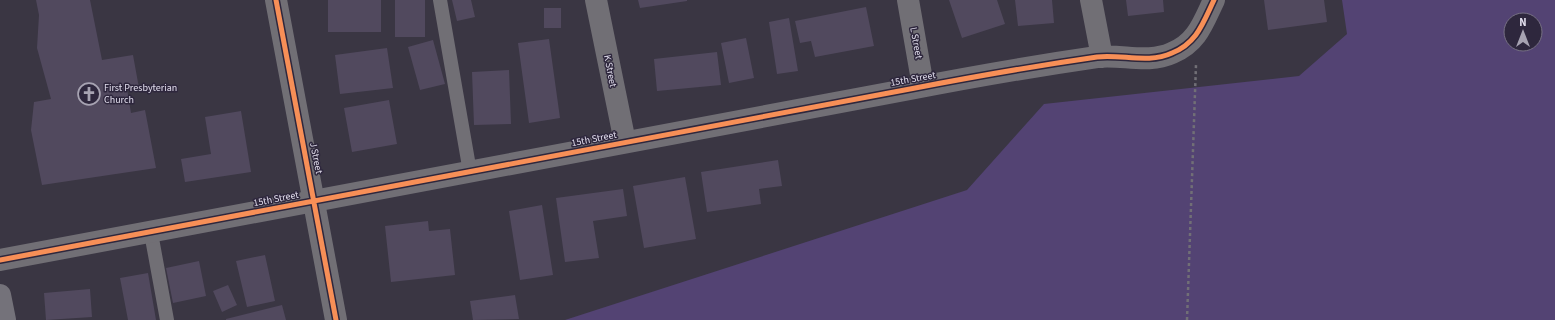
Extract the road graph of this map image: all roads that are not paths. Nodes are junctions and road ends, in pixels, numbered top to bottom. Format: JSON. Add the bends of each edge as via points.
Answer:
{"nodes":[{"id":1,"x":276,"y":0,"type":"edge"},
{"id":2,"x":440,"y":0,"type":"edge"},
{"id":3,"x":596,"y":0,"type":"edge"},
{"id":4,"x":908,"y":0,"type":"edge"},
{"id":5,"x":1091,"y":0,"type":"edge"},
{"id":6,"x":1214,"y":0,"type":"edge"},
{"id":7,"x":1102,"y":57,"type":"junction"},
{"id":8,"x":923,"y":86,"type":"junction"},
{"id":9,"x":624,"y":142,"type":"junction"},
{"id":10,"x":470,"y":172,"type":"junction"},
{"id":11,"x":315,"y":200,"type":"junction"},
{"id":12,"x":151,"y":233,"type":"junction"},
{"id":13,"x":0,"y":260,"type":"edge"},
{"id":14,"x":0,"y":295,"type":"edge"},
{"id":15,"x":5,"y":320,"type":"edge"},
{"id":16,"x":167,"y":320,"type":"edge"},
{"id":17,"x":336,"y":320,"type":"edge"}],
"edges":[{"from":1,"to":11,"type":"street","name":"J Street"},
{"from":2,"to":10,"type":"lane"},
{"from":3,"to":9,"type":"street","name":"K Street"},
{"from":4,"to":8,"type":"street","name":"L Street"},
{"from":5,"to":7,"type":"street"},
{"from":6,"to":7,"type":"street","name":"15th Street","via":[[1191,43],[1171,54],[1149,59]]},
{"from":7,"to":8,"type":"street","name":"15th Street"},
{"from":8,"to":9,"type":"street","name":"15th Street"},
{"from":9,"to":10,"type":"street","name":"15th Street"},
{"from":10,"to":11,"type":"street","name":"15th Street"},
{"from":11,"to":12,"type":"street","name":"15th Street"},
{"from":11,"to":17,"type":"street","name":"J Street"},
{"from":12,"to":13,"type":"street","name":"15th Street"},
{"from":12,"to":16,"type":"lane"},
{"from":14,"to":15,"type":"main road"}]}
